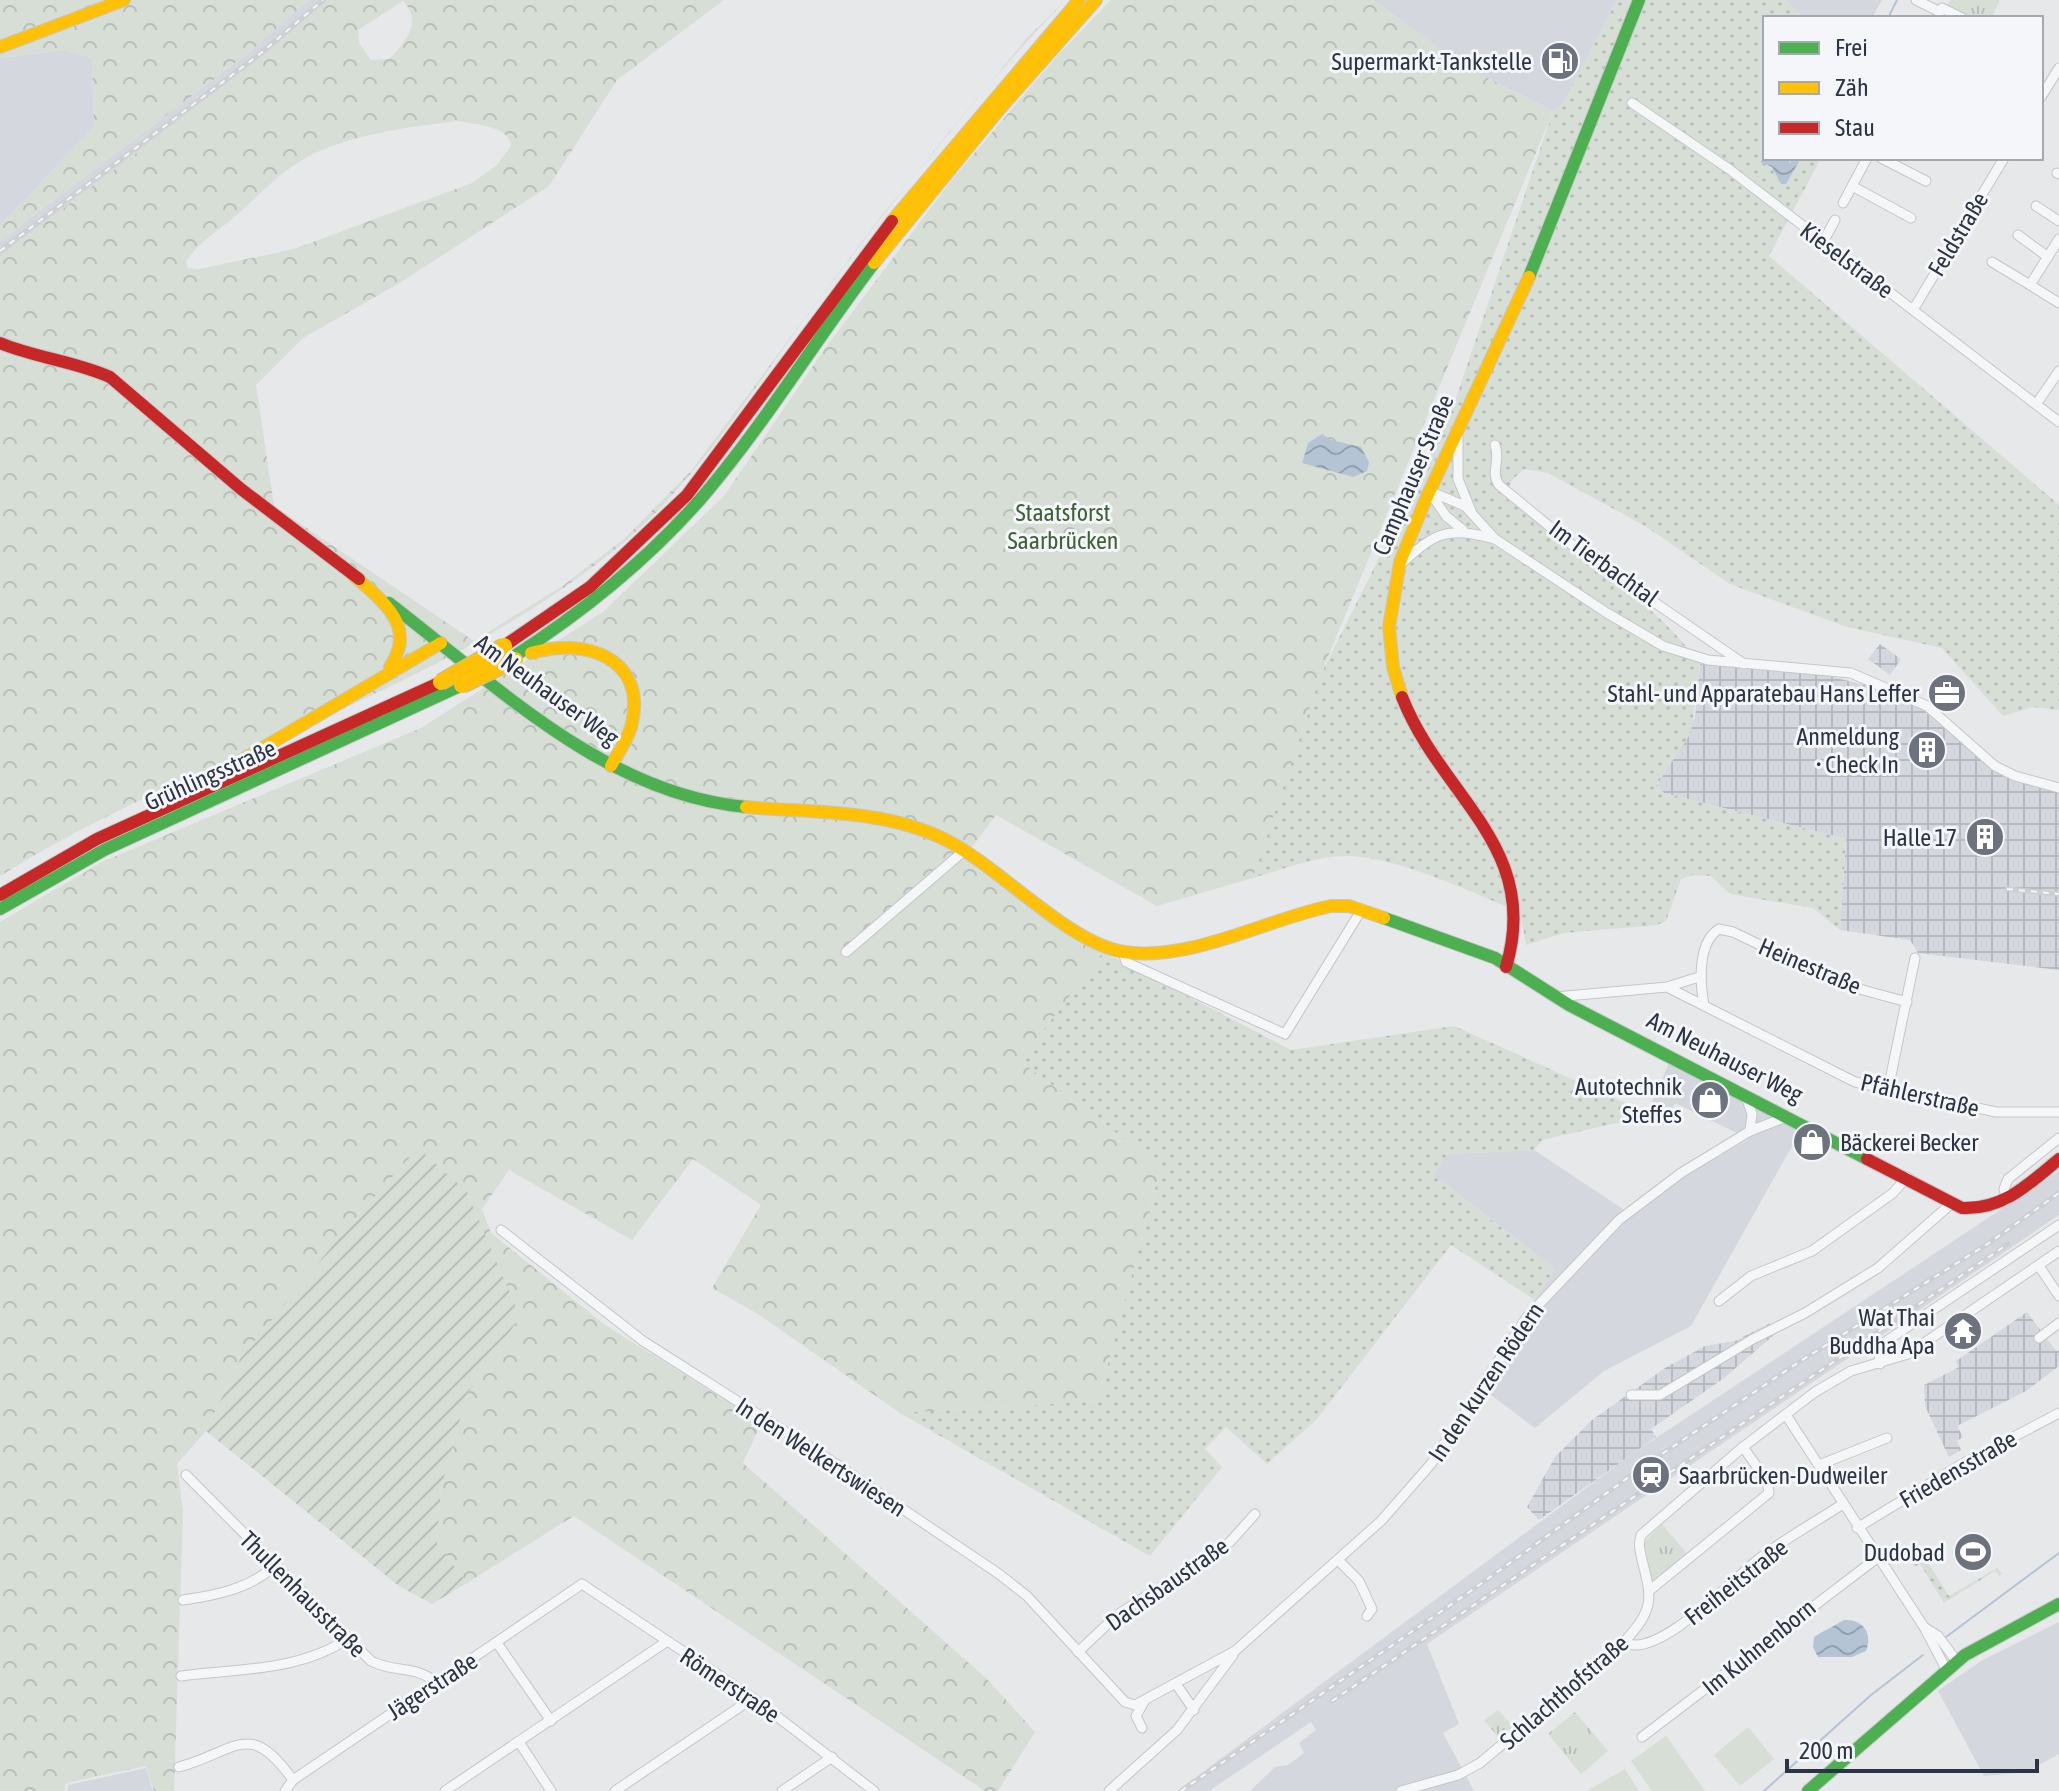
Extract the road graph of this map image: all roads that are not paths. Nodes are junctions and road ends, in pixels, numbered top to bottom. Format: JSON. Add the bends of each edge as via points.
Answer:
{"nodes":[{"id":1,"x":124,"y":0,"type":"edge"},
{"id":2,"x":1079,"y":0,"type":"edge"},
{"id":3,"x":1096,"y":0,"type":"edge"},
{"id":4,"x":1639,"y":0,"type":"edge"},
{"id":5,"x":1916,"y":0,"type":"edge"},
{"id":6,"x":1941,"y":10,"type":"edge"},
{"id":7,"x":0,"y":47,"type":"edge"},
{"id":8,"x":2059,"y":68,"type":"edge"},
{"id":9,"x":2043,"y":94,"type":"edge"},
{"id":10,"x":1632,"y":103,"type":"dead end"},
{"id":11,"x":1866,"y":160,"type":"edge"},
{"id":12,"x":1885,"y":160,"type":"edge"},
{"id":13,"x":2003,"y":160,"type":"edge"},
{"id":14,"x":1926,"y":181,"type":"dead end"},
{"id":15,"x":1852,"y":186,"type":"junction"},
{"id":16,"x":1843,"y":203,"type":"dead end"},
{"id":17,"x":2036,"y":206,"type":"dead end"},
{"id":18,"x":1911,"y":218,"type":"dead end"},
{"id":19,"x":1835,"y":220,"type":"dead end"},
{"id":20,"x":2059,"y":221,"type":"edge"},
{"id":21,"x":2018,"y":235,"type":"dead end"},
{"id":22,"x":2059,"y":239,"type":"edge"},
{"id":23,"x":1823,"y":242,"type":"junction"},
{"id":24,"x":2048,"y":257,"type":"junction"},
{"id":25,"x":1992,"y":262,"type":"dead end"},
{"id":26,"x":2030,"y":285,"type":"junction"},
{"id":27,"x":2059,"y":303,"type":"edge"},
{"id":28,"x":1913,"y":310,"type":"junction"},
{"id":29,"x":0,"y":343,"type":"edge"},
{"id":30,"x":2059,"y":371,"type":"edge"},
{"id":31,"x":2037,"y":403,"type":"junction"},
{"id":32,"x":2059,"y":422,"type":"edge"},
{"id":33,"x":1460,"y":423,"type":"junction"},
{"id":34,"x":1495,"y":445,"type":"dead end"},
{"id":35,"x":1429,"y":491,"type":"junction"},
{"id":36,"x":1473,"y":514,"type":"junction"},
{"id":37,"x":1463,"y":531,"type":"junction"},
{"id":38,"x":1495,"y":539,"type":"junction"},
{"id":39,"x":1400,"y":565,"type":"junction"},
{"id":40,"x":352,"y":574,"type":"junction"},
{"id":41,"x":441,"y":643,"type":"junction"},
{"id":42,"x":511,"y":654,"type":"junction"},
{"id":43,"x":1744,"y":664,"type":"junction"},
{"id":44,"x":380,"y":676,"type":"junction"},
{"id":45,"x":443,"y":688,"type":"junction"},
{"id":46,"x":611,"y":766,"type":"junction"},
{"id":47,"x":2059,"y":788,"type":"edge"},
{"id":48,"x":161,"y":809,"type":"junction"},
{"id":49,"x":965,"y":850,"type":"junction"},
{"id":50,"x":0,"y":895,"type":"edge"},
{"id":51,"x":0,"y":909,"type":"edge"},
{"id":52,"x":1362,"y":909,"type":"junction"},
{"id":53,"x":846,"y":952,"type":"dead end"},
{"id":54,"x":1123,"y":952,"type":"junction"},
{"id":55,"x":1915,"y":958,"type":"dead end"},
{"id":56,"x":1506,"y":967,"type":"junction"},
{"id":57,"x":1699,"y":977,"type":"junction"},
{"id":58,"x":1667,"y":987,"type":"junction"},
{"id":59,"x":1555,"y":997,"type":"junction"},
{"id":60,"x":1907,"y":1002,"type":"junction"},
{"id":61,"x":1704,"y":1005,"type":"junction"},
{"id":62,"x":1888,"y":1090,"type":"junction"},
{"id":63,"x":1746,"y":1096,"type":"junction"},
{"id":64,"x":2059,"y":1112,"type":"edge"},
{"id":65,"x":1788,"y":1116,"type":"junction"},
{"id":66,"x":1750,"y":1131,"type":"junction"},
{"id":67,"x":2059,"y":1138,"type":"edge"},
{"id":68,"x":2059,"y":1159,"type":"edge"},
{"id":69,"x":1907,"y":1177,"type":"junction"},
{"id":70,"x":2007,"y":1200,"type":"junction"},
{"id":71,"x":1952,"y":1203,"type":"junction"},
{"id":72,"x":2059,"y":1225,"type":"edge"},
{"id":73,"x":501,"y":1230,"type":"dead end"},
{"id":74,"x":2059,"y":1251,"type":"edge"},
{"id":75,"x":2039,"y":1266,"type":"junction"},
{"id":76,"x":2059,"y":1296,"type":"edge"},
{"id":77,"x":1719,"y":1301,"type":"dead end"},
{"id":78,"x":2059,"y":1323,"type":"edge"},
{"id":79,"x":2039,"y":1338,"type":"dead end"},
{"id":80,"x":1880,"y":1364,"type":"junction"},
{"id":81,"x":1631,"y":1395,"type":"dead end"},
{"id":82,"x":2059,"y":1413,"type":"edge"},
{"id":83,"x":1786,"y":1415,"type":"junction"},
{"id":84,"x":1887,"y":1438,"type":"dead end"},
{"id":85,"x":1743,"y":1447,"type":"junction"},
{"id":86,"x":1819,"y":1465,"type":"junction"},
{"id":87,"x":186,"y":1475,"type":"dead end"},
{"id":88,"x":1843,"y":1504,"type":"junction"},
{"id":89,"x":1255,"y":1514,"type":"dead end"},
{"id":90,"x":1857,"y":1528,"type":"junction"},
{"id":91,"x":1877,"y":1558,"type":"junction"},
{"id":92,"x":1339,"y":1561,"type":"junction"},
{"id":93,"x":275,"y":1566,"type":"junction"},
{"id":94,"x":582,"y":1584,"type":"joint"},
{"id":95,"x":1650,"y":1590,"type":"junction"},
{"id":96,"x":183,"y":1600,"type":"dead end"},
{"id":97,"x":2059,"y":1604,"type":"edge"},
{"id":98,"x":2059,"y":1612,"type":"edge"},
{"id":99,"x":1367,"y":1616,"type":"dead end"},
{"id":100,"x":347,"y":1639,"type":"junction"},
{"id":101,"x":666,"y":1642,"type":"junction"},
{"id":102,"x":1624,"y":1642,"type":"junction"},
{"id":103,"x":497,"y":1643,"type":"junction"},
{"id":104,"x":1235,"y":1651,"type":"junction"},
{"id":105,"x":1078,"y":1652,"type":"junction"},
{"id":106,"x":1958,"y":1665,"type":"junction"},
{"id":107,"x":181,"y":1676,"type":"dead end"},
{"id":108,"x":435,"y":1682,"type":"junction"},
{"id":109,"x":1176,"y":1684,"type":"junction"},
{"id":110,"x":753,"y":1698,"type":"junction"},
{"id":111,"x":1145,"y":1700,"type":"junction"},
{"id":112,"x":1125,"y":1702,"type":"joint"},
{"id":113,"x":1194,"y":1710,"type":"junction"},
{"id":114,"x":551,"y":1721,"type":"junction"},
{"id":115,"x":1142,"y":1728,"type":"dead end"},
{"id":116,"x":1642,"y":1737,"type":"dead end"},
{"id":117,"x":519,"y":1742,"type":"junction"},
{"id":118,"x":832,"y":1757,"type":"junction"},
{"id":119,"x":179,"y":1767,"type":"dead end"},
{"id":120,"x":293,"y":1780,"type":"junction"},
{"id":121,"x":285,"y":1791,"type":"edge"},
{"id":122,"x":445,"y":1791,"type":"edge"},
{"id":123,"x":551,"y":1791,"type":"edge"},
{"id":124,"x":615,"y":1791,"type":"edge"},
{"id":125,"x":782,"y":1791,"type":"edge"},
{"id":126,"x":874,"y":1791,"type":"edge"},
{"id":127,"x":1109,"y":1791,"type":"edge"},
{"id":128,"x":1401,"y":1791,"type":"edge"},
{"id":129,"x":1808,"y":1791,"type":"edge"}],
"edges":[{"from":1,"to":7,"type":"main road"},
{"from":2,"to":42,"type":"main road","via":[[917,188],[687,495],[630,553]]},
{"from":3,"to":42,"type":"main road","via":[[927,196],[689,511],[598,597]]},
{"from":4,"to":33,"type":"main road","name":"Camphauser Straße","via":[[1526,284]]},
{"from":5,"to":6,"type":"street"},
{"from":8,"to":9,"type":"street"},
{"from":10,"to":23,"type":"street","name":"Kieselstraße"},
{"from":11,"to":15,"type":"street"},
{"from":12,"to":14,"type":"street"},
{"from":13,"to":28,"type":"street","name":"Feldstraße"},
{"from":15,"to":16,"type":"street"},
{"from":15,"to":18,"type":"street"},
{"from":17,"to":20,"type":"street"},
{"from":19,"to":23,"type":"street"},
{"from":21,"to":24,"type":"street"},
{"from":22,"to":24,"type":"street"},
{"from":23,"to":28,"type":"street","name":"Kieselstraße"},
{"from":24,"to":26,"type":"street"},
{"from":25,"to":26,"type":"street"},
{"from":26,"to":27,"type":"street"},
{"from":28,"to":31,"type":"street","name":"Kieselstraße"},
{"from":29,"to":40,"type":"main road","name":"Am Neuhauser Weg","via":[[110,377],[241,489]]},
{"from":30,"to":31,"type":"street"},
{"from":31,"to":32,"type":"street","name":"Kieselstraße"},
{"from":33,"to":35,"type":"main road","name":"Camphauser Straße"},
{"from":33,"to":36,"type":"street","name":"Im Tierbachtal","via":[[1458,479]]},
{"from":34,"to":43,"type":"street","name":"Im Tierbachtal","via":[[1499,485],[1577,549]]},
{"from":35,"to":36,"type":"street","name":"Im Tierbachtal"},
{"from":35,"to":37,"type":"street"},
{"from":35,"to":39,"type":"main road","name":"Camphauser Straße"},
{"from":36,"to":38,"type":"street","name":"Im Tierbachtal"},
{"from":37,"to":38,"type":"street","name":"Im Tierbachtal"},
{"from":37,"to":39,"type":"street","via":[[1434,536]]},
{"from":38,"to":43,"type":"street","name":"Im Tierbachtal","via":[[1663,646]]},
{"from":39,"to":56,"type":"main road","name":"Camphauser Straße","via":[[1389,627],[1395,675],[1417,730],[1485,829],[1507,873],[1517,923]]},
{"from":40,"to":41,"type":"main road","name":"Am Neuhauser Weg"},
{"from":40,"to":44,"type":"main road","via":[[399,624],[400,653]]},
{"from":41,"to":44,"type":"main road"},
{"from":41,"to":46,"type":"main road","name":"Am Neuhauser Weg"},
{"from":42,"to":45,"type":"main road","bridge":true},
{"from":42,"to":45,"type":"main road","bridge":true,"via":[[462,685]]},
{"from":42,"to":46,"type":"main road","via":[[576,644],[601,653],[624,673],[633,699],[632,723]]},
{"from":43,"to":47,"type":"street","name":"Im Tierbachtal","via":[[1861,677],[1927,706],[1995,766]]},
{"from":44,"to":48,"type":"main road"},
{"from":45,"to":48,"type":"main road"},
{"from":45,"to":51,"type":"main road","name":"Grühlingsstraße","via":[[165,821]]},
{"from":46,"to":49,"type":"main road","name":"Am Neuhauser Weg","via":[[656,787],[711,803],[880,820],[925,830]]},
{"from":48,"to":50,"type":"main road"},
{"from":49,"to":53,"type":"street"},
{"from":49,"to":54,"type":"main road","name":"Am Neuhauser Weg","via":[[1090,938]]},
{"from":52,"to":54,"type":"main road","name":"Am Neuhauser Weg","via":[[1327,907],[1213,941]]},
{"from":52,"to":54,"type":"street","name":"Am Neuhauser Weg","via":[[1285,1034],[1126,962]]},
{"from":52,"to":56,"type":"main road","name":"Am Neuhauser Weg","via":[[1476,950]]},
{"from":55,"to":60,"type":"street"},
{"from":56,"to":59,"type":"main road","name":"Am Neuhauser Weg"},
{"from":57,"to":58,"type":"street"},
{"from":57,"to":60,"type":"street","name":"Heinestraße","via":[[1715,931],[1733,932],[1841,984]]},
{"from":57,"to":61,"type":"street"},
{"from":58,"to":59,"type":"street"},
{"from":58,"to":61,"type":"street","name":"Pfählerstraße"},
{"from":59,"to":63,"type":"main road","name":"Am Neuhauser Weg"},
{"from":60,"to":62,"type":"street"},
{"from":61,"to":62,"type":"street","name":"Pfählerstraße","via":[[1855,1082]]},
{"from":62,"to":64,"type":"street","name":"Pfählerstraße","via":[[1996,1112]]},
{"from":63,"to":65,"type":"main road","name":"Am Neuhauser Weg"},
{"from":63,"to":66,"type":"street"},
{"from":65,"to":66,"type":"street","name":"In den kurzen Rödern"},
{"from":65,"to":69,"type":"main road","name":"Am Neuhauser Weg"},
{"from":66,"to":92,"type":"street","name":"In den kurzen Rödern","via":[[1640,1202],[1594,1243],[1527,1317],[1417,1482]]},
{"from":67,"to":70,"type":"street","via":[[2008,1179]]},
{"from":68,"to":70,"type":"main road","name":"Am Neuhauser Weg"},
{"from":69,"to":71,"type":"main road","name":"Am Neuhauser Weg"},
{"from":69,"to":77,"type":"street","via":[[1893,1193],[1812,1251],[1751,1276]]},
{"from":70,"to":71,"type":"main road","name":"Am Neuhauser Weg","via":[[1980,1210]]},
{"from":71,"to":81,"type":"street","via":[[1878,1268],[1805,1313],[1660,1395]]},
{"from":72,"to":80,"type":"street","via":[[1879,1346]]},
{"from":73,"to":105,"type":"street","name":"In den Welkertswiesen","via":[[643,1341],[999,1574],[1027,1596]]},
{"from":74,"to":75,"type":"street"},
{"from":75,"to":76,"type":"street"},
{"from":75,"to":80,"type":"street","via":[[1908,1354]]},
{"from":78,"to":79,"type":"street"},
{"from":80,"to":83,"type":"street","via":[[1835,1378]]},
{"from":82,"to":90,"type":"street","name":"Friedensstraße"},
{"from":83,"to":85,"type":"street"},
{"from":83,"to":86,"type":"street"},
{"from":84,"to":86,"type":"street"},
{"from":85,"to":95,"type":"street","via":[[1641,1535],[1639,1548]]},
{"from":85,"to":95,"type":"street","via":[[1769,1493]]},
{"from":86,"to":88,"type":"street"},
{"from":87,"to":93,"type":"street","name":"Thullenhausstraße"},
{"from":88,"to":90,"type":"street"},
{"from":88,"to":102,"type":"street","name":"Freiheitstraße","via":[[1760,1558],[1669,1633],[1637,1645]]},
{"from":89,"to":105,"type":"street","name":"Dachsbaustraße","via":[[1230,1542],[1117,1615]]},
{"from":90,"to":91,"type":"street"},
{"from":91,"to":106,"type":"street","via":[[1924,1627],[1938,1636]]},
{"from":91,"to":116,"type":"street","name":"Im Kuhnenborn"},
{"from":92,"to":99,"type":"street","via":[[1366,1591],[1372,1609]]},
{"from":92,"to":104,"type":"street","name":"In den kurzen Rödern"},
{"from":93,"to":96,"type":"street","via":[[235,1590]]},
{"from":93,"to":100,"type":"street","name":"Thullenhausstraße"},
{"from":94,"to":101,"type":"street","name":"Römerstraße"},
{"from":94,"to":103,"type":"street","name":"Jägerstraße"},
{"from":95,"to":102,"type":"street","name":"Schlachthofstraße","via":[[1647,1613]]},
{"from":97,"to":106,"type":"main road","via":[[1965,1655]]},
{"from":98,"to":106,"type":"main road"},
{"from":100,"to":107,"type":"street","via":[[323,1655],[279,1665]]},
{"from":100,"to":108,"type":"street","name":"Thullenhausstraße","via":[[382,1668],[423,1672]]},
{"from":101,"to":110,"type":"street","name":"Römerstraße"},
{"from":101,"to":114,"type":"street"},
{"from":102,"to":128,"type":"street","name":"Schlachthofstraße","via":[[1480,1763]]},
{"from":103,"to":108,"type":"street","name":"Jägerstraße"},
{"from":103,"to":114,"type":"street"},
{"from":104,"to":109,"type":"street","name":"In den kurzen Rödern"},
{"from":104,"to":113,"type":"street","name":"In den kurzen Rödern"},
{"from":105,"to":112,"type":"street","name":"In den Welkertswiesen"},
{"from":106,"to":129,"type":"main road"},
{"from":108,"to":120,"type":"street","name":"Jägerstraße"},
{"from":109,"to":111,"type":"street","name":"In den kurzen Rödern"},
{"from":109,"to":113,"type":"street"},
{"from":110,"to":118,"type":"street","name":"Römerstraße"},
{"from":110,"to":124,"type":"street"},
{"from":111,"to":112,"type":"street","name":"In den kurzen Rödern"},
{"from":111,"to":115,"type":"street","via":[[1136,1716]]},
{"from":113,"to":127,"type":"street","name":"In den kurzen Rödern"},
{"from":114,"to":117,"type":"street"},
{"from":117,"to":122,"type":"street"},
{"from":117,"to":123,"type":"street"},
{"from":118,"to":125,"type":"street"},
{"from":118,"to":126,"type":"street","name":"Römerstraße"},
{"from":119,"to":120,"type":"street","via":[[257,1744],[275,1755]]},
{"from":120,"to":121,"type":"street","name":"Jägerstraße"}]}
